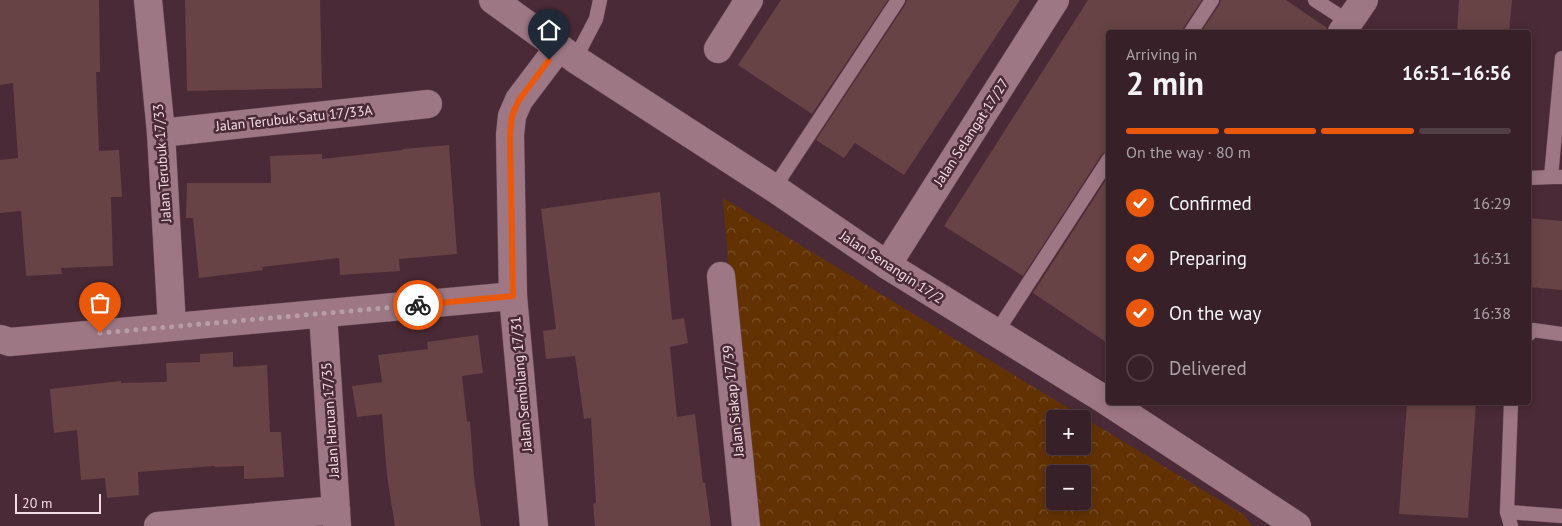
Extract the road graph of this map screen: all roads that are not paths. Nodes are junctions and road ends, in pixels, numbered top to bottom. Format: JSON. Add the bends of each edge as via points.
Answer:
{"nodes":[{"id":1,"x":148,"y":0,"type":"edge"},
{"id":2,"x":493,"y":0,"type":"edge"},
{"id":3,"x":600,"y":0,"type":"edge"},
{"id":4,"x":749,"y":0,"type":"edge"},
{"id":5,"x":898,"y":0,"type":"edge"},
{"id":6,"x":1055,"y":0,"type":"edge"},
{"id":7,"x":1212,"y":0,"type":"edge"},
{"id":8,"x":1315,"y":0,"type":"edge"},
{"id":9,"x":1352,"y":18,"type":"edge"},
{"id":10,"x":1192,"y":30,"type":"edge"},
{"id":11,"x":718,"y":49,"type":"dead end"},
{"id":12,"x":567,"y":53,"type":"junction"},
{"id":13,"x":1562,"y":58,"type":"edge"},
{"id":14,"x":428,"y":104,"type":"dead end"},
{"id":15,"x":161,"y":133,"type":"junction"},
{"id":16,"x":1106,"y":164,"type":"edge"},
{"id":17,"x":1556,"y":177,"type":"edge"},
{"id":18,"x":1531,"y":178,"type":"edge"},
{"id":19,"x":774,"y":188,"type":"junction"},
{"id":20,"x":887,"y":264,"type":"junction"},
{"id":21,"x":721,"y":276,"type":"dead end"},
{"id":22,"x":513,"y":296,"type":"junction"},
{"id":23,"x":323,"y":314,"type":"junction"},
{"id":24,"x":172,"y":326,"type":"junction"},
{"id":25,"x":1531,"y":332,"type":"edge"},
{"id":26,"x":996,"y":333,"type":"junction"},
{"id":27,"x":1562,"y":334,"type":"edge"},
{"id":28,"x":0,"y":339,"type":"edge"},
{"id":29,"x":1105,"y":392,"type":"edge"},
{"id":30,"x":1124,"y":405,"type":"edge"},
{"id":31,"x":1511,"y":405,"type":"edge"},
{"id":32,"x":1507,"y":512,"type":"junction"},
{"id":33,"x":1562,"y":516,"type":"edge"},
{"id":34,"x":337,"y":518,"type":"edge"},
{"id":35,"x":158,"y":526,"type":"edge"},
{"id":36,"x":534,"y":526,"type":"edge"},
{"id":37,"x":746,"y":526,"type":"edge"},
{"id":38,"x":1297,"y":526,"type":"edge"},
{"id":39,"x":1511,"y":526,"type":"edge"}],
"edges":[{"from":1,"to":15,"type":"street","name":"Jalan Terubuk 17/33"},
{"from":2,"to":12,"type":"street","name":"Jalan Senangin 17/2"},
{"from":3,"to":12,"type":"lane","via":[[596,19]]},
{"from":4,"to":11,"type":"street"},
{"from":5,"to":19,"type":"lane"},
{"from":6,"to":20,"type":"street","name":"Jalan Selangat 17/27"},
{"from":7,"to":10,"type":"lane"},
{"from":8,"to":9,"type":"lane"},
{"from":12,"to":19,"type":"street","name":"Jalan Senangin 17/2"},
{"from":12,"to":22,"type":"street","name":"Jalan Sembilang 17/31","via":[[519,100],[512,116]]},
{"from":13,"to":17,"type":"lane"},
{"from":14,"to":15,"type":"street","name":"Jalan Terubuk Satu 17/33A"},
{"from":15,"to":24,"type":"street","name":"Jalan Terubuk 17/33"},
{"from":16,"to":26,"type":"lane"},
{"from":17,"to":18,"type":"lane"},
{"from":19,"to":20,"type":"street","name":"Jalan Senangin 17/2"},
{"from":20,"to":26,"type":"street","name":"Jalan Senangin 17/2"},
{"from":21,"to":37,"type":"street","name":"Jalan Siakap 17/39"},
{"from":22,"to":23,"type":"street"},
{"from":22,"to":36,"type":"street","name":"Jalan Sembilang 17/31"},
{"from":23,"to":24,"type":"street"},
{"from":23,"to":34,"type":"street","name":"Jalan Haruan 17/35"},
{"from":24,"to":28,"type":"street","via":[[10,342]]},
{"from":25,"to":27,"type":"lane"},
{"from":26,"to":29,"type":"street","name":"Jalan Senangin 17/2"},
{"from":30,"to":38,"type":"street","name":"Jalan Senangin 17/2"},
{"from":31,"to":32,"type":"lane"},
{"from":32,"to":33,"type":"lane"},
{"from":32,"to":39,"type":"lane"},
{"from":34,"to":35,"type":"street"}]}
